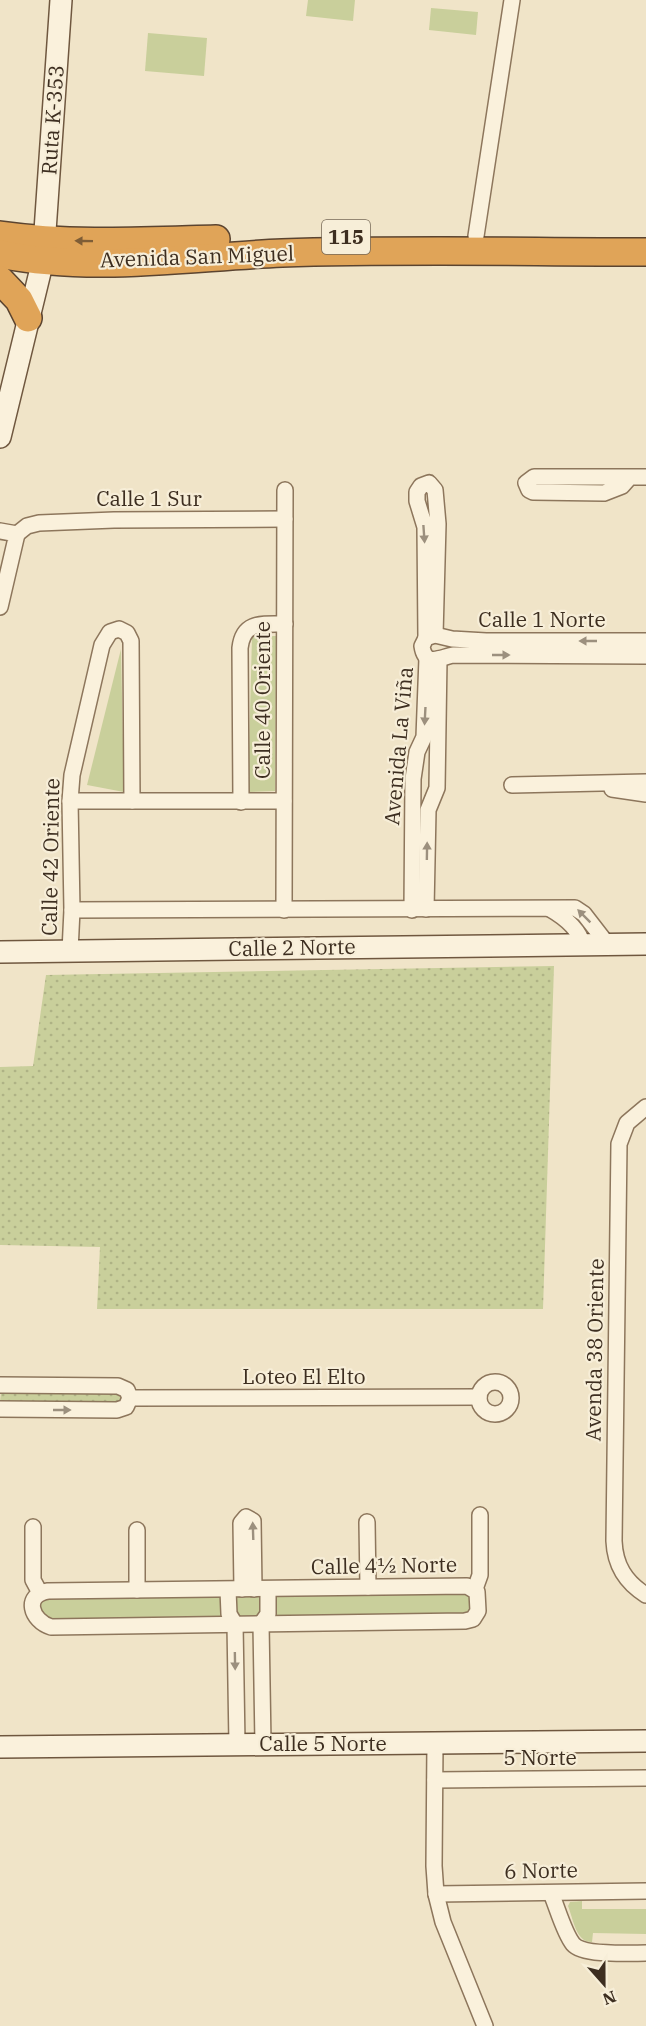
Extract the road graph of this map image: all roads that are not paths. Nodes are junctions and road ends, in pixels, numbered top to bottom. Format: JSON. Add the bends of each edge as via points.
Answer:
{"nodes":[{"id":1,"x":61,"y":0,"type":"edge"},
{"id":2,"x":512,"y":0,"type":"edge"},
{"id":3,"x":0,"y":235,"type":"edge"},
{"id":4,"x":476,"y":236,"type":"junction"},
{"id":5,"x":646,"y":236,"type":"edge"},
{"id":6,"x":44,"y":250,"type":"junction"},
{"id":7,"x":646,"y":252,"type":"edge"},
{"id":8,"x":0,"y":254,"type":"edge"},
{"id":9,"x":0,"y":280,"type":"edge"},
{"id":10,"x":28,"y":318,"type":"junction"},
{"id":11,"x":0,"y":437,"type":"edge"},
{"id":12,"x":630,"y":477,"type":"junction"},
{"id":13,"x":646,"y":477,"type":"edge"},
{"id":14,"x":285,"y":490,"type":"dead end"},
{"id":15,"x":285,"y":519,"type":"junction"},
{"id":16,"x":0,"y":531,"type":"edge"},
{"id":17,"x":17,"y":534,"type":"junction"},
{"id":18,"x":0,"y":607,"type":"edge"},
{"id":19,"x":285,"y":624,"type":"junction"},
{"id":20,"x":433,"y":636,"type":"junction"},
{"id":21,"x":646,"y":641,"type":"edge"},
{"id":22,"x":646,"y":656,"type":"edge"},
{"id":23,"x":436,"y":658,"type":"junction"},
{"id":24,"x":646,"y":782,"type":"edge"},
{"id":25,"x":601,"y":783,"type":"junction"},
{"id":26,"x":512,"y":785,"type":"dead end"},
{"id":27,"x":646,"y":794,"type":"edge"},
{"id":28,"x":70,"y":801,"type":"junction"},
{"id":29,"x":132,"y":801,"type":"junction"},
{"id":30,"x":284,"y":801,"type":"junction"},
{"id":31,"x":241,"y":802,"type":"junction"},
{"id":32,"x":550,"y":909,"type":"junction"},
{"id":33,"x":72,"y":910,"type":"junction"},
{"id":34,"x":284,"y":910,"type":"junction"},
{"id":35,"x":419,"y":910,"type":"junction"},
{"id":36,"x":646,"y":944,"type":"edge"},
{"id":37,"x":583,"y":945,"type":"junction"},
{"id":38,"x":608,"y":945,"type":"junction"},
{"id":39,"x":70,"y":951,"type":"junction"},
{"id":40,"x":0,"y":952,"type":"edge"},
{"id":41,"x":646,"y":1107,"type":"edge"},
{"id":42,"x":0,"y":1385,"type":"edge"},
{"id":43,"x":479,"y":1397,"type":"dead end"},
{"id":44,"x":130,"y":1398,"type":"junction"},
{"id":45,"x":0,"y":1409,"type":"edge"},
{"id":46,"x":480,"y":1515,"type":"dead end"},
{"id":47,"x":367,"y":1522,"type":"dead end"},
{"id":48,"x":33,"y":1527,"type":"dead end"},
{"id":49,"x":137,"y":1530,"type":"dead end"},
{"id":50,"x":368,"y":1587,"type":"junction"},
{"id":51,"x":248,"y":1589,"type":"junction"},
{"id":52,"x":475,"y":1589,"type":"junction"},
{"id":53,"x":137,"y":1590,"type":"junction"},
{"id":54,"x":40,"y":1593,"type":"junction"},
{"id":55,"x":646,"y":1595,"type":"edge"},
{"id":56,"x":235,"y":1624,"type":"junction"},
{"id":57,"x":261,"y":1624,"type":"junction"},
{"id":58,"x":646,"y":1741,"type":"edge"},
{"id":59,"x":435,"y":1743,"type":"junction"},
{"id":60,"x":237,"y":1744,"type":"junction"},
{"id":61,"x":263,"y":1744,"type":"junction"},
{"id":62,"x":0,"y":1747,"type":"edge"},
{"id":63,"x":646,"y":1778,"type":"edge"},
{"id":64,"x":435,"y":1780,"type":"junction"},
{"id":65,"x":646,"y":1891,"type":"edge"},
{"id":66,"x":551,"y":1893,"type":"junction"},
{"id":67,"x":436,"y":1894,"type":"junction"},
{"id":68,"x":646,"y":1953,"type":"edge"},
{"id":69,"x":485,"y":2026,"type":"edge"}],
"edges":[{"from":1,"to":6,"type":"street","name":"Ruta K-353"},
{"from":2,"to":4,"type":"street"},
{"from":3,"to":6,"type":"highway","name":"Avenida San Miguel","number":"115"},
{"from":4,"to":5,"type":"highway","name":"Avenida San Miguel","number":"115"},
{"from":4,"to":6,"type":"highway","name":"Avenida San Miguel","number":"115","one_way":true,"via":[[121,242]]},
{"from":6,"to":7,"type":"highway","name":"Avenida San Miguel","number":"115","via":[[115,261],[370,252]]},
{"from":6,"to":8,"type":"highway","name":"Avenida San Miguel","number":"115"},
{"from":6,"to":10,"type":"street","name":"Ruta K-353"},
{"from":9,"to":10,"type":"highway","via":[[20,300]]},
{"from":10,"to":11,"type":"street","name":"Ruta K-353"},
{"from":12,"to":12,"type":"street","via":[[534,477],[526,483],[533,492],[604,493],[622,486]]},
{"from":12,"to":13,"type":"street"},
{"from":14,"to":15,"type":"street","name":"Calle 40 Oriente"},
{"from":15,"to":17,"type":"street","name":"Calle 1 Sur","via":[[50,522],[27,526]]},
{"from":15,"to":19,"type":"street","name":"Calle 40 Oriente"},
{"from":16,"to":17,"type":"street"},
{"from":17,"to":18,"type":"street"},
{"from":19,"to":30,"type":"street","name":"Calle 40 Oriente"},
{"from":19,"to":31,"type":"street","via":[[256,625],[242,636]]},
{"from":20,"to":20,"type":"street","name":"Avenida La Viña","one_way":true,"via":[[438,524],[435,490],[429,483],[421,486],[417,496],[424,527]]},
{"from":21,"to":20,"type":"street","name":"Calle 1 Norte","one_way":true,"via":[[486,641]]},
{"from":20,"to":23,"type":"street","via":[[443,639],[447,648]]},
{"from":20,"to":23,"type":"street","via":[[422,646],[424,654]]},
{"from":23,"to":22,"type":"street","name":"Calle 1 Norte","one_way":true},
{"from":35,"to":23,"type":"street","name":"Avenida La Viña","one_way":true,"via":[[427,820],[437,788]]},
{"from":23,"to":35,"type":"street","name":"Avenida La Viña","one_way":true,"via":[[413,779]]},
{"from":24,"to":25,"type":"street"},
{"from":25,"to":26,"type":"street"},
{"from":25,"to":27,"type":"street","via":[[613,790]]},
{"from":28,"to":29,"type":"street"},
{"from":28,"to":29,"type":"street","name":"Calle 42 Oriente","via":[[72,775],[102,645],[115,630],[123,630],[131,641]]},
{"from":28,"to":33,"type":"street","name":"Calle 42 Oriente"},
{"from":29,"to":31,"type":"street"},
{"from":30,"to":31,"type":"street"},
{"from":30,"to":34,"type":"street","name":"Calle 40 Oriente"},
{"from":32,"to":35,"type":"street","name":"Calle 2 Norte"},
{"from":32,"to":37,"type":"street","via":[[569,922]]},
{"from":38,"to":32,"type":"street","name":"Calle 2 Norte","one_way":true,"via":[[580,910]]},
{"from":33,"to":34,"type":"street","name":"Calle 2 Norte"},
{"from":33,"to":39,"type":"street","name":"Calle 42 Oriente"},
{"from":34,"to":35,"type":"street","name":"Calle 2 Norte"},
{"from":36,"to":38,"type":"street","name":"Calle 2 Norte"},
{"from":37,"to":38,"type":"street","name":"Calle 2 Norte"},
{"from":37,"to":39,"type":"street","name":"Calle 2 Norte"},
{"from":39,"to":40,"type":"street","name":"Calle 2 Norte"},
{"from":41,"to":55,"type":"street","name":"Avenda 38 Oriente","via":[[623,1130],[619,1151],[614,1540],[620,1568],[630,1584]]},
{"from":42,"to":44,"type":"street","name":"Loteo El Elto","via":[[118,1386],[127,1390]]},
{"from":43,"to":44,"type":"street","name":"Loteo El Elto"},
{"from":45,"to":44,"type":"street","name":"Loteo El Elto","one_way":true,"via":[[117,1410],[126,1407]]},
{"from":46,"to":52,"type":"street","via":[[480,1575]]},
{"from":47,"to":50,"type":"street"},
{"from":48,"to":54,"type":"street","via":[[33,1580]]},
{"from":49,"to":53,"type":"street"},
{"from":50,"to":51,"type":"street","name":"Calle 4½ Norte","one_way":true},
{"from":50,"to":52,"type":"street","name":"Calle 4½ Norte"},
{"from":51,"to":53,"type":"street","name":"Calle 4½ Norte"},
{"from":51,"to":56,"type":"street","via":[[229,1614]]},
{"from":57,"to":51,"type":"street","one_way":true,"via":[[268,1614]]},
{"from":52,"to":57,"type":"street","name":"Calle 4½ Norte","via":[[478,1611],[469,1621]]},
{"from":53,"to":54,"type":"street","name":"Calle 4½ Norte"},
{"from":54,"to":56,"type":"street","name":"Calle 4½ Norte","via":[[33,1602],[33,1612],[40,1622],[51,1627]]},
{"from":56,"to":57,"type":"street","name":"Calle 4½ Norte"},
{"from":56,"to":60,"type":"street","one_way":true},
{"from":57,"to":61,"type":"street"},
{"from":58,"to":59,"type":"street","name":"Calle 5 Norte"},
{"from":59,"to":61,"type":"street","name":"Calle 5 Norte"},
{"from":59,"to":64,"type":"street"},
{"from":60,"to":61,"type":"street","name":"Calle 5 Norte"},
{"from":60,"to":62,"type":"street","name":"Calle 5 Norte"},
{"from":63,"to":64,"type":"street","name":"5 Norte"},
{"from":64,"to":67,"type":"street"},
{"from":65,"to":66,"type":"street","name":"6 Norte"},
{"from":66,"to":67,"type":"street","name":"6 Norte"},
{"from":66,"to":68,"type":"street","via":[[578,1948]]},
{"from":67,"to":69,"type":"street","via":[[443,1922]]}]}
